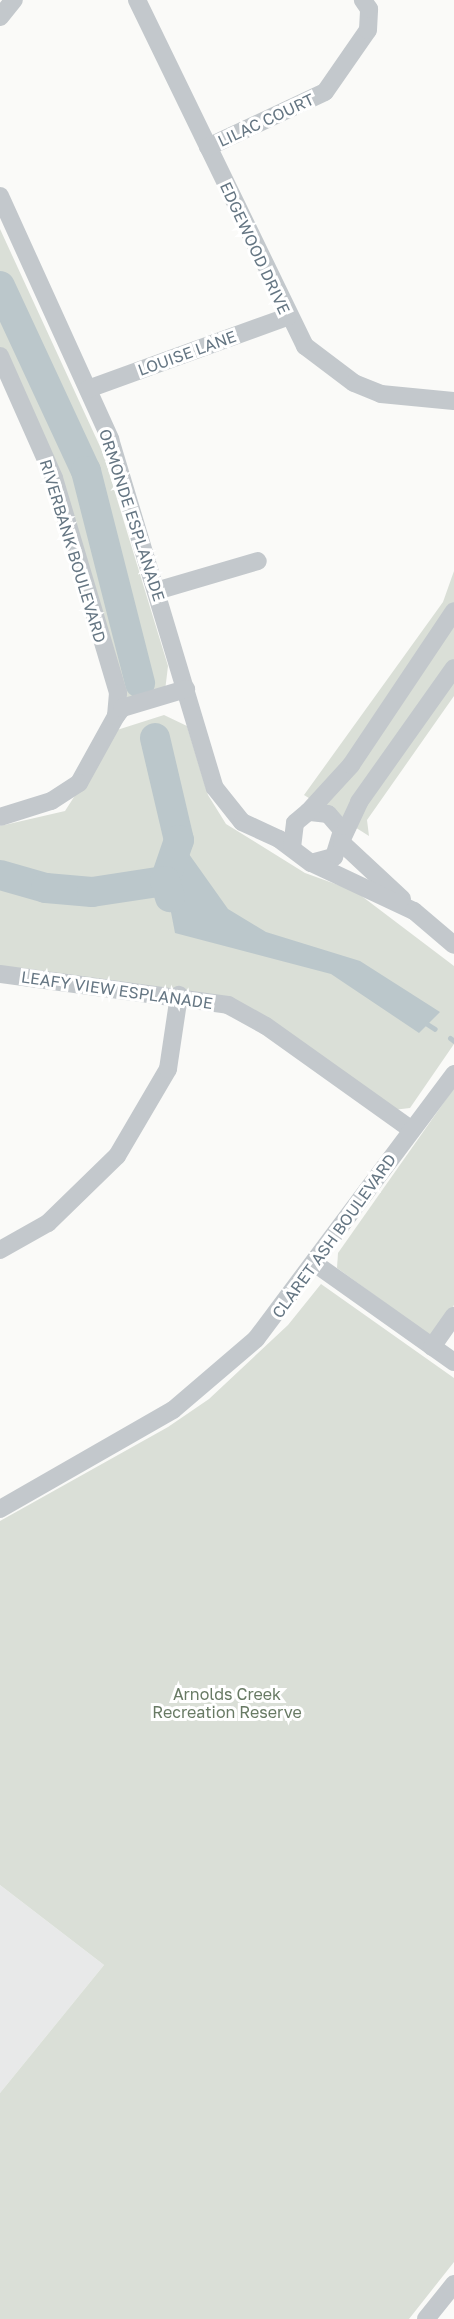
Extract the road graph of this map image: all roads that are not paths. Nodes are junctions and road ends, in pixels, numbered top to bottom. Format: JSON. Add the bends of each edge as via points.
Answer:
{"nodes":[{"id":1,"x":14,"y":0,"type":"edge"},
{"id":2,"x":137,"y":0,"type":"edge"},
{"id":3,"x":363,"y":0,"type":"edge"},
{"id":4,"x":0,"y":17,"type":"edge"},
{"id":5,"x":208,"y":147,"type":"junction"},
{"id":6,"x":0,"y":196,"type":"edge"},
{"id":7,"x":287,"y":317,"type":"junction"},
{"id":8,"x":0,"y":356,"type":"edge"},
{"id":9,"x":88,"y":390,"type":"junction"},
{"id":10,"x":454,"y":401,"type":"edge"},
{"id":11,"x":258,"y":561,"type":"dead end"},
{"id":12,"x":156,"y":591,"type":"junction"},
{"id":13,"x":454,"y":611,"type":"edge"},
{"id":14,"x":454,"y":668,"type":"edge"},
{"id":15,"x":186,"y":689,"type":"junction"},
{"id":16,"x":116,"y":716,"type":"junction"},
{"id":17,"x":304,"y":814,"type":"junction"},
{"id":18,"x":0,"y":817,"type":"edge"},
{"id":19,"x":257,"y":830,"type":"junction"},
{"id":20,"x":342,"y":840,"type":"junction"},
{"id":21,"x":292,"y":847,"type":"junction"},
{"id":22,"x":311,"y":863,"type":"junction"},
{"id":23,"x":414,"y":911,"type":"junction"},
{"id":24,"x":447,"y":933,"type":"edge"},
{"id":25,"x":454,"y":945,"type":"edge"},
{"id":26,"x":0,"y":974,"type":"edge"},
{"id":27,"x":179,"y":995,"type":"junction"},
{"id":28,"x":454,"y":1065,"type":"edge"},
{"id":29,"x":449,"y":1079,"type":"edge"},
{"id":30,"x":412,"y":1130,"type":"junction"},
{"id":31,"x":0,"y":1250,"type":"edge"},
{"id":32,"x":317,"y":1264,"type":"junction"},
{"id":33,"x":454,"y":1316,"type":"edge"},
{"id":34,"x":432,"y":1347,"type":"junction"},
{"id":35,"x":454,"y":1362,"type":"edge"},
{"id":36,"x":0,"y":1509,"type":"edge"},
{"id":37,"x":454,"y":2284,"type":"edge"},
{"id":38,"x":426,"y":2319,"type":"edge"}],
"edges":[{"from":1,"to":4,"type":"street"},
{"from":2,"to":5,"type":"street","name":"EDGEWOOD DRIVE"},
{"from":3,"to":5,"type":"street","name":"LILAC COURT","via":[[369,9],[368,30],[325,92]]},
{"from":5,"to":7,"type":"street","name":"EDGEWOOD DRIVE"},
{"from":6,"to":9,"type":"street","name":"ORMONDE ESPLANADE"},
{"from":7,"to":9,"type":"street","name":"LOUISE LANE"},
{"from":7,"to":10,"type":"street","name":"EDGEWOOD DRIVE","via":[[305,346],[354,383],[409,401]]},
{"from":8,"to":16,"type":"street","name":"RIVERBANK BOULEVARD","via":[[54,478],[118,693]]},
{"from":9,"to":12,"type":"street","name":"ORMONDE ESPLANADE","via":[[119,465]]},
{"from":11,"to":12,"type":"street"},
{"from":12,"to":15,"type":"street","name":"ORMONDE ESPLANADE"},
{"from":13,"to":17,"type":"street","via":[[351,765]]},
{"from":14,"to":20,"type":"street","via":[[359,802]]},
{"from":15,"to":16,"type":"street","via":[[122,708]]},
{"from":15,"to":19,"type":"street","name":"ORMONDE ESPLANADE","via":[[215,788],[233,814]]},
{"from":16,"to":18,"type":"street","name":"RIVERBANK BOULEVARD","via":[[79,783],[51,801]]},
{"from":17,"to":19,"type":"street"},
{"from":17,"to":20,"type":"street","via":[[334,818]]},
{"from":17,"to":21,"type":"street","via":[[291,830]]},
{"from":19,"to":21,"type":"street","name":"ORMONDE ESPLANADE"},
{"from":20,"to":22,"type":"street","via":[[327,862]]},
{"from":20,"to":23,"type":"street"},
{"from":21,"to":22,"type":"street"},
{"from":22,"to":23,"type":"street"},
{"from":23,"to":24,"type":"street"},
{"from":24,"to":25,"type":"street"},
{"from":26,"to":27,"type":"street","name":"LEAFY VIEW ESPLANADE"},
{"from":27,"to":30,"type":"street","name":"LEAFY VIEW ESPLANADE","via":[[246,1014]]},
{"from":27,"to":31,"type":"street","via":[[165,1077],[117,1156],[48,1223]]},
{"from":28,"to":29,"type":"street","name":"CLARET ASH BOULEVARD"},
{"from":29,"to":30,"type":"street","name":"CLARET ASH BOULEVARD"},
{"from":30,"to":32,"type":"street","name":"CLARET ASH BOULEVARD"},
{"from":32,"to":34,"type":"street"},
{"from":32,"to":36,"type":"street","name":"CLARET ASH BOULEVARD","via":[[256,1340],[205,1386],[173,1410]]},
{"from":33,"to":34,"type":"street"},
{"from":34,"to":35,"type":"street"},
{"from":37,"to":38,"type":"street"}]}
